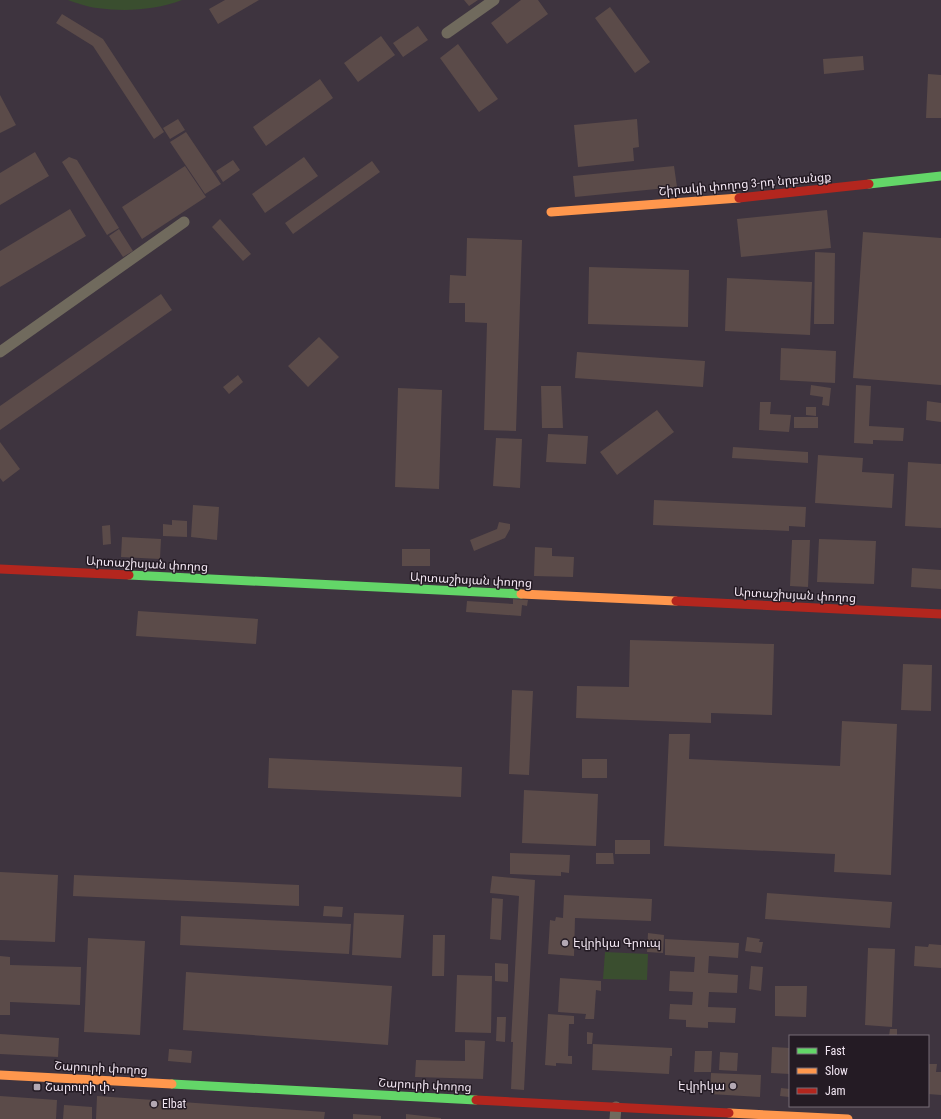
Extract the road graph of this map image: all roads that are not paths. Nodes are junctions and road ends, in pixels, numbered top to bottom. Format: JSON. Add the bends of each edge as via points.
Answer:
{"nodes":[{"id":1,"x":494,"y":0,"type":"edge"},
{"id":2,"x":447,"y":33,"type":"dead end"},
{"id":3,"x":941,"y":176,"type":"edge"},
{"id":4,"x":551,"y":212,"type":"dead end"},
{"id":5,"x":184,"y":222,"type":"dead end"},
{"id":6,"x":0,"y":352,"type":"edge"},
{"id":7,"x":0,"y":569,"type":"edge"},
{"id":8,"x":941,"y":614,"type":"edge"},
{"id":9,"x":0,"y":1075,"type":"edge"},
{"id":10,"x":616,"y":1107,"type":"junction"},
{"id":11,"x":615,"y":1119,"type":"edge"},
{"id":12,"x":848,"y":1119,"type":"edge"}],
"edges":[{"from":1,"to":2,"type":"street"},
{"from":3,"to":4,"type":"street","name":"Շիրակի փողոց 3-րդ նրբանցք","via":[[716,200]]},
{"from":5,"to":6,"type":"street"},
{"from":7,"to":8,"type":"street","name":"Արտաշիսյան փողոց"},
{"from":9,"to":10,"type":"street","name":"Շարուրի փողոց"},
{"from":10,"to":11,"type":"street"},
{"from":10,"to":12,"type":"street","name":"Շարուրի փողոց"}]}
